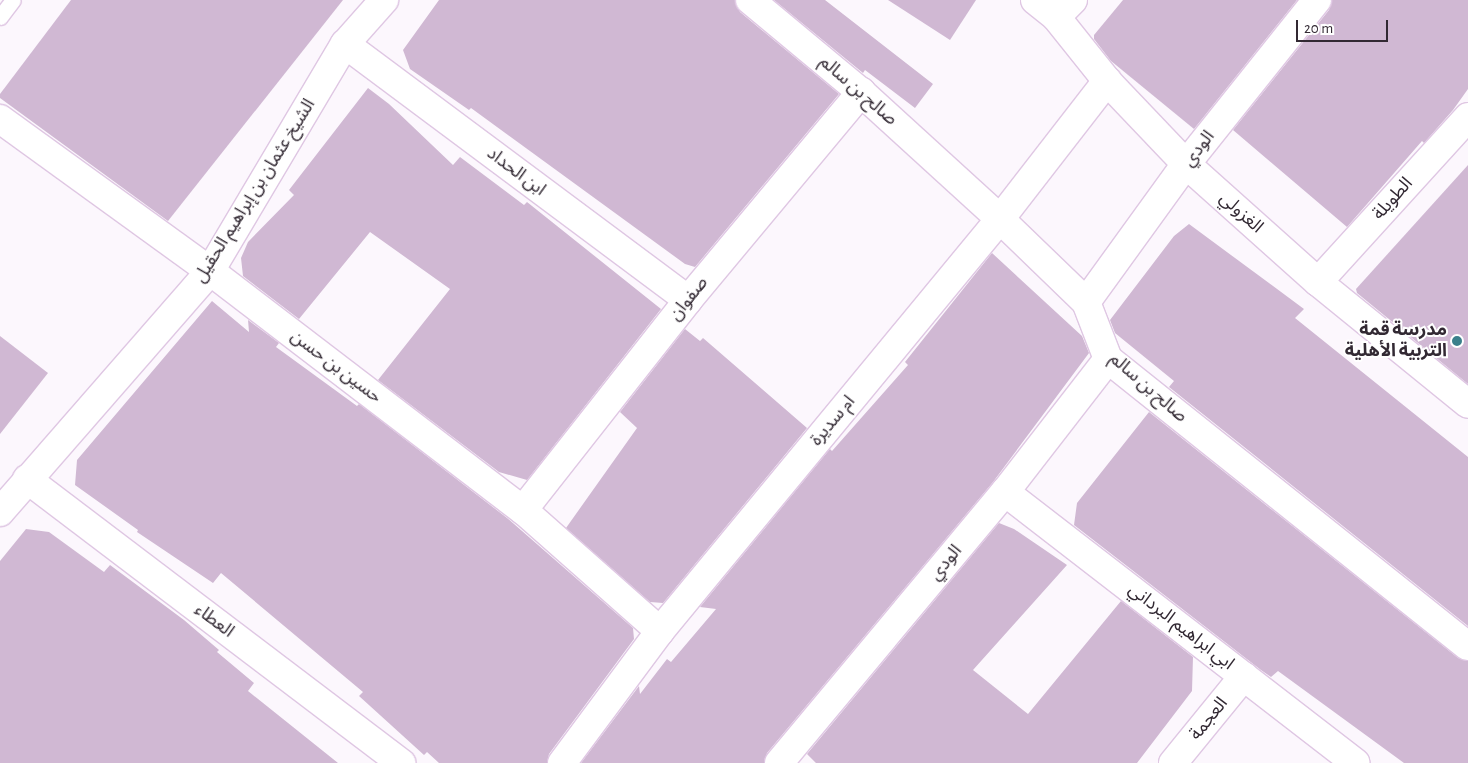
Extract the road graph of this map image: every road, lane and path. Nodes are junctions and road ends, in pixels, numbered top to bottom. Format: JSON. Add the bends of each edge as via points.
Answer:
{"nodes":[{"id":1,"x":13,"y":0,"type":"edge"},
{"id":2,"x":384,"y":0,"type":"edge"},
{"id":3,"x":750,"y":0,"type":"edge"},
{"id":4,"x":1035,"y":0,"type":"edge"},
{"id":5,"x":1317,"y":0,"type":"edge"},
{"id":6,"x":1064,"y":9,"type":"edge"},
{"id":7,"x":0,"y":17,"type":"edge"},
{"id":8,"x":345,"y":44,"type":"junction"},
{"id":9,"x":1107,"y":81,"type":"junction"},
{"id":10,"x":861,"y":92,"type":"junction"},
{"id":11,"x":1468,"y":117,"type":"edge"},
{"id":12,"x":0,"y":119,"type":"edge"},
{"id":13,"x":1186,"y":164,"type":"junction"},
{"id":14,"x":1000,"y":219,"type":"junction"},
{"id":15,"x":210,"y":271,"type":"junction"},
{"id":16,"x":1318,"y":282,"type":"junction"},
{"id":17,"x":688,"y":300,"type":"junction"},
{"id":18,"x":1086,"y":302,"type":"junction"},
{"id":19,"x":1108,"y":359,"type":"junction"},
{"id":20,"x":1468,"y":404,"type":"edge"},
{"id":21,"x":27,"y":479,"type":"junction"},
{"id":22,"x":1005,"y":492,"type":"junction"},
{"id":23,"x":523,"y":510,"type":"junction"},
{"id":24,"x":0,"y":512,"type":"edge"},
{"id":25,"x":660,"y":631,"type":"junction"},
{"id":26,"x":1468,"y":646,"type":"edge"},
{"id":27,"x":1244,"y":676,"type":"junction"},
{"id":28,"x":401,"y":763,"type":"edge"},
{"id":29,"x":562,"y":763,"type":"edge"},
{"id":30,"x":779,"y":763,"type":"edge"},
{"id":31,"x":1173,"y":763,"type":"edge"},
{"id":32,"x":1356,"y":763,"type":"edge"}],
"edges":[{"from":1,"to":7,"type":"lane"},
{"from":2,"to":8,"type":"street","name":"الشيخ عثمان بن إبراهيم الحقيل"},
{"from":3,"to":10,"type":"street","name":"صالح بن سالم"},
{"from":4,"to":6,"type":"street","name":"الغزولي"},
{"from":5,"to":13,"type":"street","name":"الودي"},
{"from":6,"to":9,"type":"street","name":"الغزولي"},
{"from":8,"to":15,"type":"street","name":"الشيخ عثمان بن إبراهيم الحقيل"},
{"from":8,"to":17,"type":"street","name":"ابن الحداد"},
{"from":9,"to":13,"type":"street","name":"الغزولي"},
{"from":9,"to":14,"type":"street","name":"ام سديرة"},
{"from":10,"to":14,"type":"street","name":"صالح بن سالم"},
{"from":10,"to":17,"type":"street","name":"صفوان"},
{"from":11,"to":16,"type":"street","name":"الطويلة"},
{"from":12,"to":15,"type":"street","name":"حسين بن حسن"},
{"from":13,"to":16,"type":"street","name":"الغزولي"},
{"from":13,"to":18,"type":"street","name":"الودي"},
{"from":14,"to":18,"type":"street","name":"صالح بن سالم"},
{"from":14,"to":25,"type":"street","name":"ام سديرة"},
{"from":15,"to":21,"type":"street","name":"الشيخ عثمان بن إبراهيم الحقيل"},
{"from":15,"to":23,"type":"street","name":"حسين بن حسن"},
{"from":16,"to":20,"type":"street","name":"الغزولي"},
{"from":17,"to":23,"type":"street","name":"صفوان"},
{"from":18,"to":19,"type":"street","name":"صالح بن سالم"},
{"from":19,"to":22,"type":"street","name":"الودي"},
{"from":19,"to":26,"type":"street","name":"صالح بن سالم"},
{"from":21,"to":24,"type":"street","name":"الشيخ عثمان بن إبراهيم الحقيل"},
{"from":21,"to":28,"type":"street","name":"العطاء"},
{"from":22,"to":27,"type":"street","name":"ابي ابراهيم البرداني"},
{"from":22,"to":30,"type":"street","name":"الودي"},
{"from":23,"to":25,"type":"street","name":"حسين بن حسن"},
{"from":25,"to":29,"type":"street","name":"ام سديرة"},
{"from":27,"to":31,"type":"street","name":"العجمة"},
{"from":27,"to":32,"type":"street","name":"ابي ابراهيم البرداني"}]}
